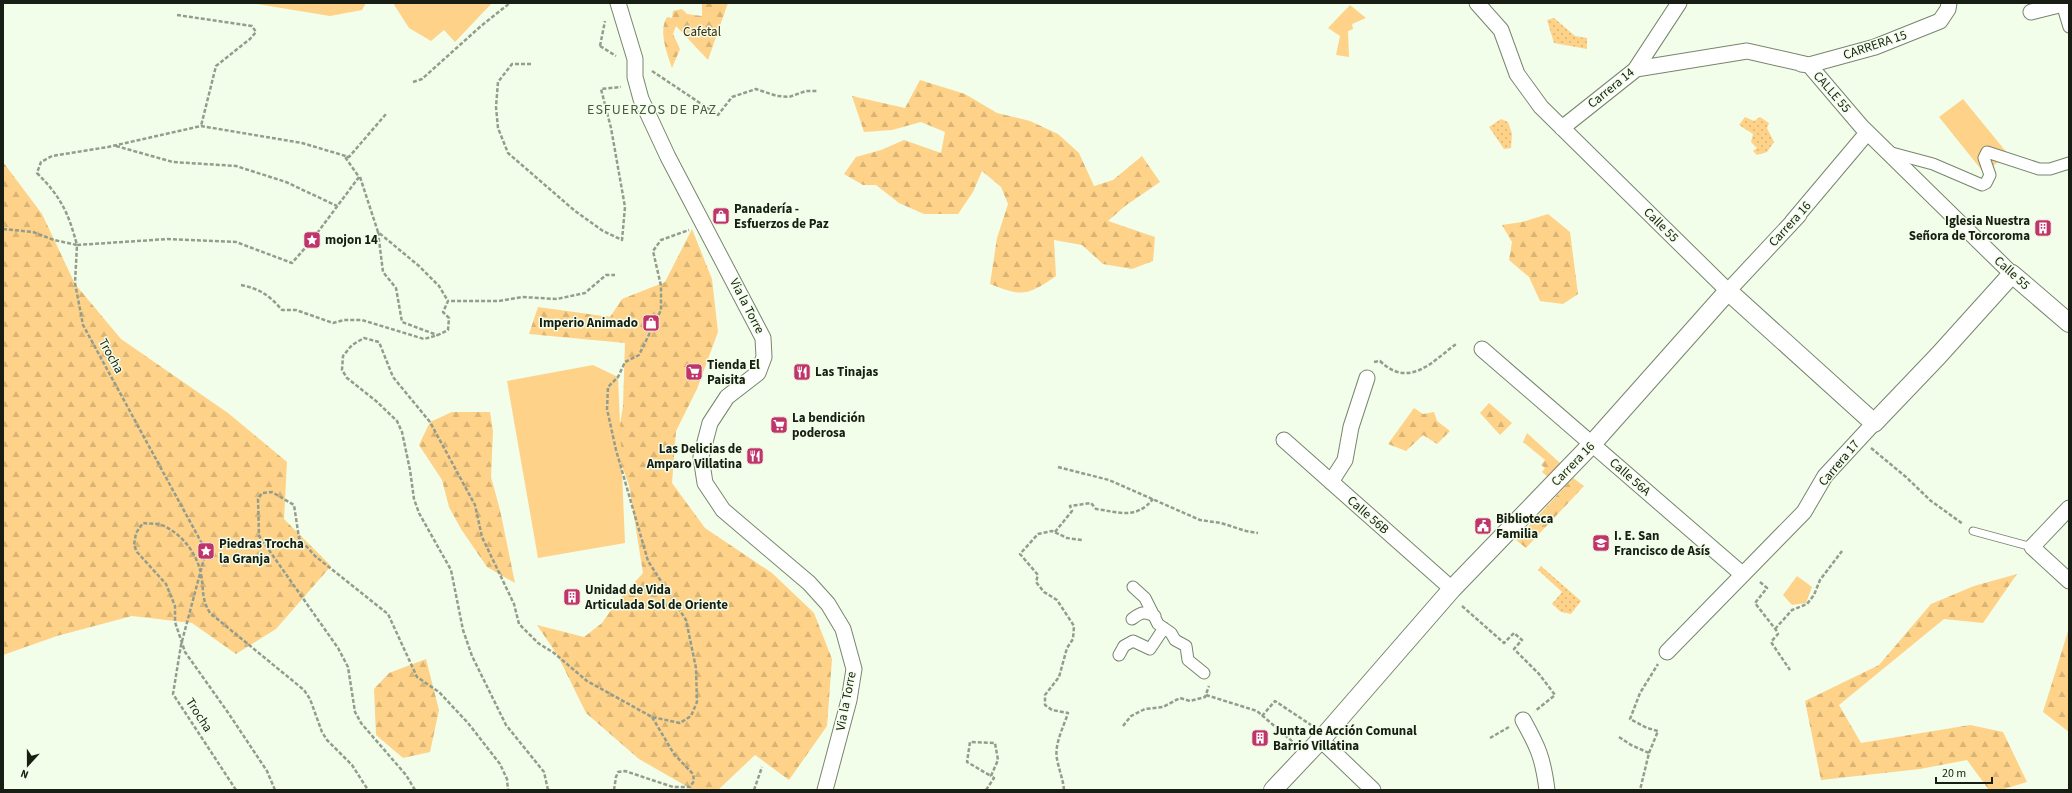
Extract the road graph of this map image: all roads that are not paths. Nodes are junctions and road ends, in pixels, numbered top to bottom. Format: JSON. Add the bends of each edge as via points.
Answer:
{"nodes":[{"id":1,"x":618,"y":3,"type":"edge"},
{"id":2,"x":1477,"y":3,"type":"edge"},
{"id":3,"x":1679,"y":3,"type":"edge"},
{"id":4,"x":1949,"y":3,"type":"edge"},
{"id":5,"x":2065,"y":4,"type":"edge"},
{"id":6,"x":2031,"y":12,"type":"dead end"},
{"id":7,"x":2069,"y":27,"type":"edge"},
{"id":8,"x":1809,"y":65,"type":"junction"},
{"id":9,"x":1635,"y":69,"type":"junction"},
{"id":10,"x":1562,"y":128,"type":"junction"},
{"id":11,"x":1868,"y":133,"type":"junction"},
{"id":12,"x":1886,"y":151,"type":"junction"},
{"id":13,"x":2069,"y":163,"type":"edge"},
{"id":14,"x":1799,"y":216,"type":"joint"},
{"id":15,"x":2012,"y":274,"type":"junction"},
{"id":16,"x":1728,"y":291,"type":"junction"},
{"id":17,"x":2069,"y":322,"type":"edge"},
{"id":18,"x":1482,"y":349,"type":"dead end"},
{"id":19,"x":1367,"y":378,"type":"road end"},
{"id":20,"x":1874,"y":424,"type":"junction"},
{"id":21,"x":1284,"y":440,"type":"dead end"},
{"id":22,"x":1592,"y":444,"type":"junction"},
{"id":23,"x":1331,"y":482,"type":"junction"},
{"id":24,"x":2069,"y":508,"type":"edge"},
{"id":25,"x":1973,"y":531,"type":"road end"},
{"id":26,"x":2032,"y":546,"type":"junction"},
{"id":27,"x":1744,"y":571,"type":"junction"},
{"id":28,"x":2069,"y":581,"type":"edge"},
{"id":29,"x":1133,"y":587,"type":"dead end"},
{"id":30,"x":1452,"y":589,"type":"junction"},
{"id":31,"x":1155,"y":616,"type":"junction"},
{"id":32,"x":1132,"y":619,"type":"dead end"},
{"id":33,"x":1164,"y":628,"type":"junction"},
{"id":34,"x":1667,"y":652,"type":"road end"},
{"id":35,"x":1119,"y":655,"type":"dead end"},
{"id":36,"x":1204,"y":673,"type":"road end"},
{"id":37,"x":1523,"y":720,"type":"dead end"},
{"id":38,"x":1323,"y":738,"type":"junction"},
{"id":39,"x":825,"y":790,"type":"edge"},
{"id":40,"x":1273,"y":790,"type":"edge"},
{"id":41,"x":1373,"y":790,"type":"edge"},
{"id":42,"x":1547,"y":790,"type":"edge"}],
"edges":[{"from":1,"to":39,"type":"street","name":"Via la Torre","via":[[635,59],[635,77],[641,99],[668,157],[763,338],[764,357],[758,372],[727,398],[710,423],[701,457],[705,483],[724,510],[809,583],[828,604],[843,629],[854,669],[849,700]]},
{"from":2,"to":10,"type":"street","name":"Calle 55","via":[[1501,30],[1517,74],[1541,107]]},
{"from":3,"to":9,"type":"street","name":"Carrera 14"},
{"from":4,"to":8,"type":"street","name":"CARRERA 15","via":[[1940,21],[1875,47]]},
{"from":5,"to":6,"type":"street"},
{"from":5,"to":7,"type":"street"},
{"from":8,"to":9,"type":"street","name":"CALLE 55","via":[[1747,51]]},
{"from":8,"to":11,"type":"street","name":"CALLE 55"},
{"from":9,"to":10,"type":"street","name":"Carrera 14"},
{"from":10,"to":16,"type":"street","name":"Calle 55"},
{"from":11,"to":12,"type":"street","name":"Calle 55"},
{"from":11,"to":14,"type":"street","name":"Carrera 16"},
{"from":12,"to":13,"type":"street","via":[[1934,164],[1982,185],[1990,175],[1984,158],[1987,152],[2039,169],[2050,169]]},
{"from":12,"to":15,"type":"street","name":"Calle 55"},
{"from":14,"to":16,"type":"street","name":"Carrera 16"},
{"from":15,"to":17,"type":"street","name":"Calle 55"},
{"from":15,"to":20,"type":"street","name":"Carrera 17"},
{"from":16,"to":20,"type":"street","name":"Calle 55"},
{"from":16,"to":22,"type":"street","name":"Carrera 16"},
{"from":18,"to":22,"type":"street","name":"Calle 56A"},
{"from":19,"to":23,"type":"street","via":[[1351,427],[1345,460]]},
{"from":20,"to":27,"type":"street","name":"Carrera 17","via":[[1825,476],[1804,512]]},
{"from":21,"to":23,"type":"street","name":"Calle 56B"},
{"from":22,"to":27,"type":"street","name":"Calle 56A"},
{"from":22,"to":30,"type":"street","name":"Carrera 16"},
{"from":23,"to":30,"type":"street","name":"Calle 56B"},
{"from":24,"to":26,"type":"street"},
{"from":25,"to":26,"type":"lane"},
{"from":26,"to":28,"type":"street"},
{"from":27,"to":34,"type":"street","name":"Carrera 17"},
{"from":29,"to":31,"type":"street","via":[[1145,598]]},
{"from":30,"to":38,"type":"street","name":"Carrera 16"},
{"from":31,"to":32,"type":"street","via":[[1145,612]]},
{"from":31,"to":33,"type":"street","via":[[1158,624]]},
{"from":33,"to":35,"type":"street","via":[[1150,649],[1133,641],[1124,646]]},
{"from":33,"to":36,"type":"street","via":[[1175,640],[1186,646],[1188,660]]},
{"from":37,"to":42,"type":"street","via":[[1539,748]]},
{"from":38,"to":40,"type":"street","name":"Carrera 16"},
{"from":38,"to":41,"type":"street"}]}
